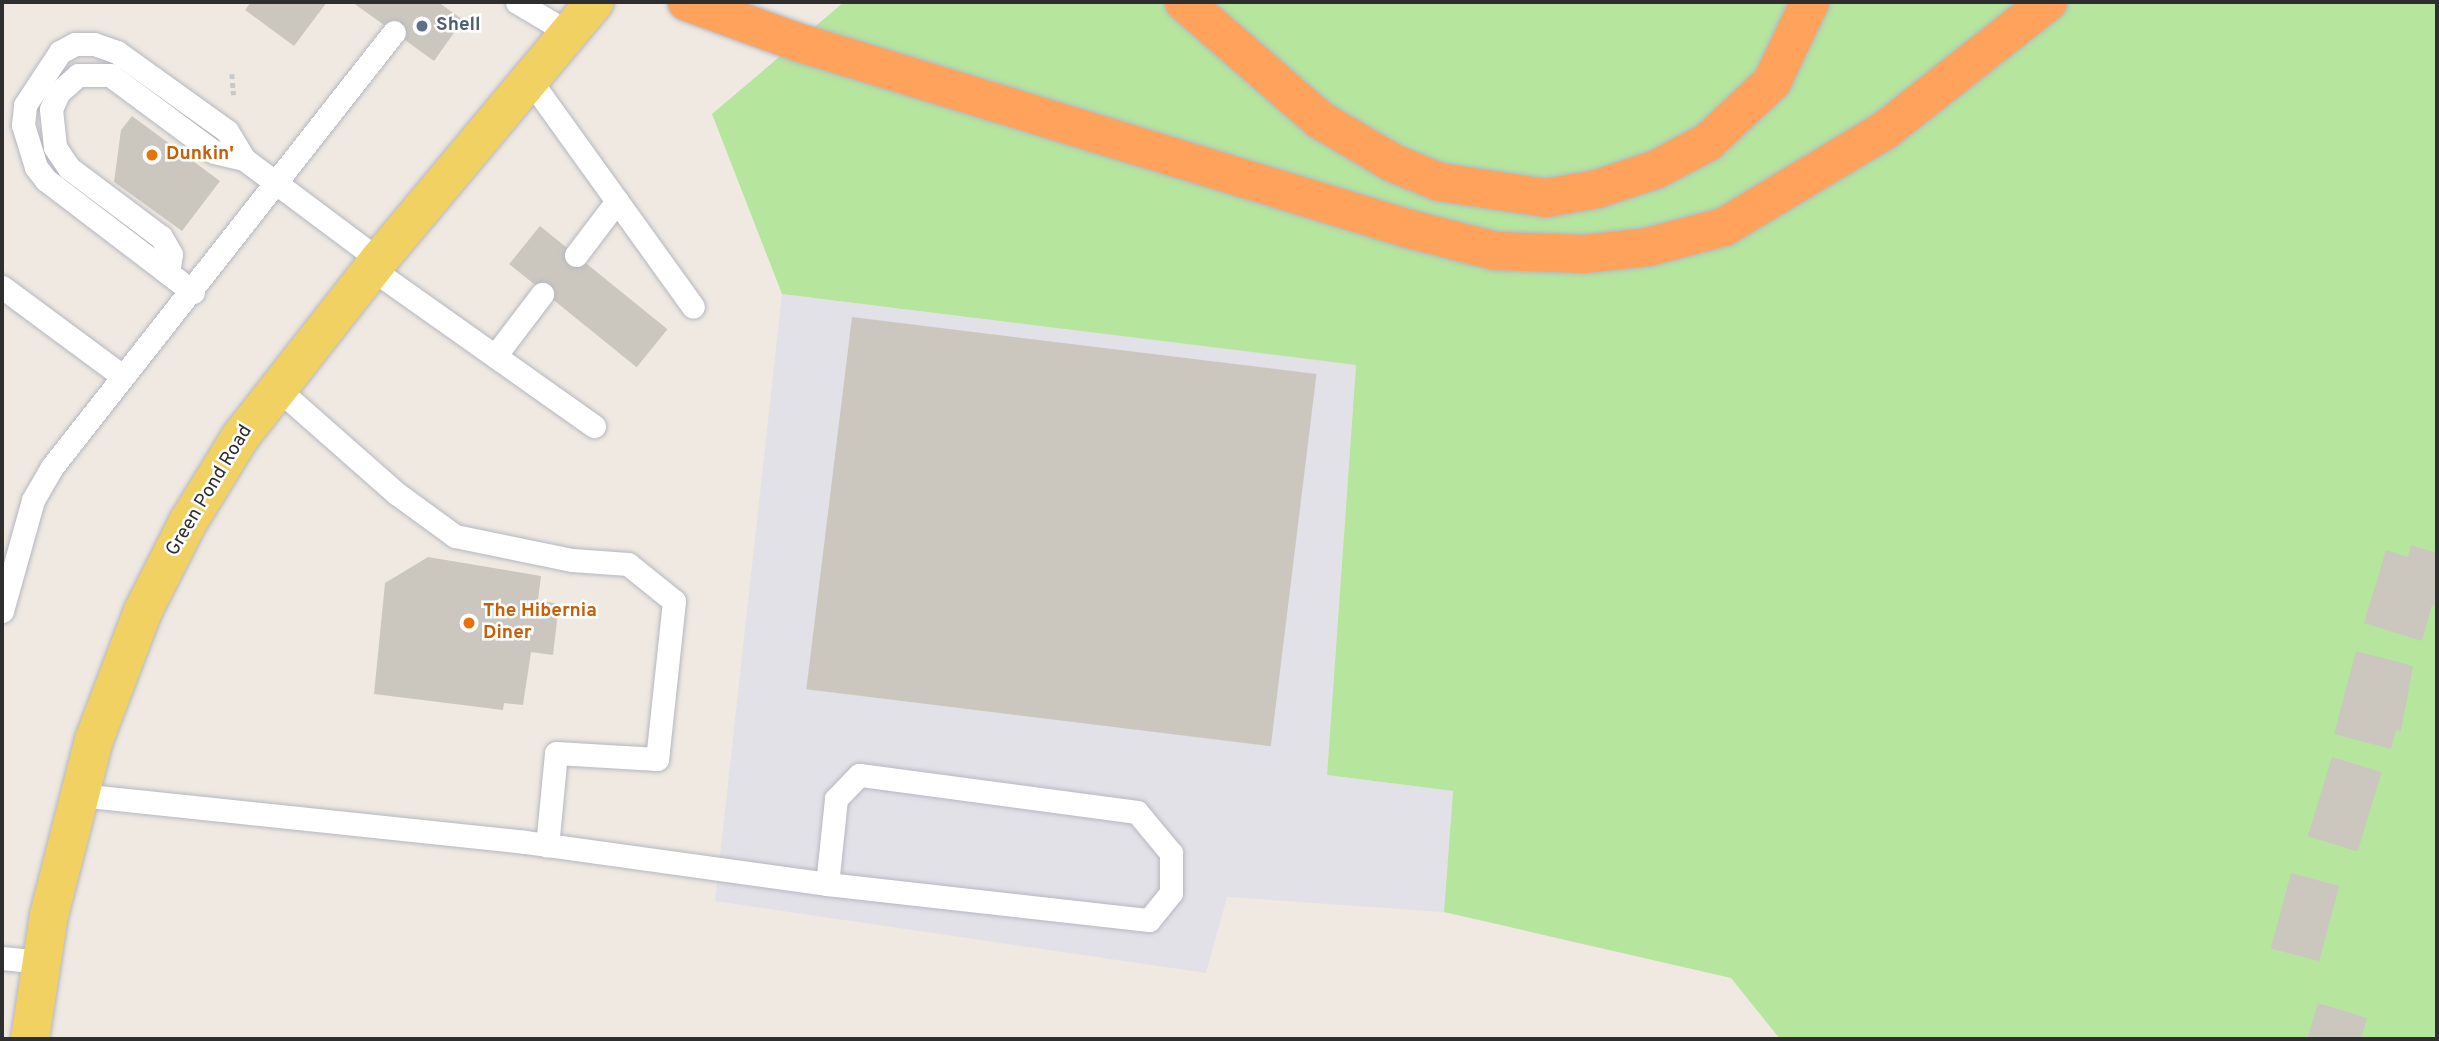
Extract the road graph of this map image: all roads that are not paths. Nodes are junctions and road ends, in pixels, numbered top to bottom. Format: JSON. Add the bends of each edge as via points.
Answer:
{"nodes":[{"id":1,"x":517,"y":2,"type":"edge"},
{"id":2,"x":595,"y":2,"type":"edge"},
{"id":3,"x":687,"y":2,"type":"edge"},
{"id":4,"x":1184,"y":2,"type":"edge"},
{"id":5,"x":1810,"y":2,"type":"edge"},
{"id":6,"x":2048,"y":2,"type":"edge"},
{"id":7,"x":394,"y":32,"type":"dead end"},
{"id":8,"x":569,"y":33,"type":"junction"},
{"id":9,"x":530,"y":80,"type":"junction"},
{"id":10,"x":244,"y":159,"type":"junction"},
{"id":11,"x":277,"y":182,"type":"junction"},
{"id":12,"x":617,"y":201,"type":"junction"},
{"id":13,"x":576,"y":255,"type":"dead end"},
{"id":14,"x":375,"y":265,"type":"junction"},
{"id":15,"x":168,"y":273,"type":"junction"},
{"id":16,"x":2,"y":287,"type":"edge"},
{"id":17,"x":193,"y":292,"type":"junction"},
{"id":18,"x":542,"y":294,"type":"dead end"},
{"id":19,"x":693,"y":307,"type":"dead end"},
{"id":20,"x":495,"y":356,"type":"junction"},
{"id":21,"x":121,"y":375,"type":"junction"},
{"id":22,"x":278,"y":389,"type":"junction"},
{"id":23,"x":594,"y":426,"type":"dead end"},
{"id":24,"x":2,"y":611,"type":"edge"},
{"id":25,"x":79,"y":795,"type":"junction"},
{"id":26,"x":547,"y":846,"type":"junction"},
{"id":27,"x":827,"y":884,"type":"junction"},
{"id":28,"x":2,"y":958,"type":"edge"},
{"id":29,"x":42,"y":962,"type":"junction"},
{"id":30,"x":30,"y":1039,"type":"edge"}],
"edges":[{"from":1,"to":8,"type":"lane"},
{"from":2,"to":8,"type":"main road","name":"Green Pond Road"},
{"from":3,"to":6,"type":"highway","via":[[797,42],[1409,229],[1495,251],[1584,254],[1648,247],[1724,227],[1884,131]]},
{"from":4,"to":5,"type":"highway","via":[[1320,120],[1393,163],[1439,182],[1546,198],[1597,189],[1657,169],[1708,142],[1772,82]]},
{"from":7,"to":11,"type":"lane"},
{"from":8,"to":9,"type":"main road","name":"Green Pond Road"},
{"from":9,"to":12,"type":"lane"},
{"from":9,"to":14,"type":"main road","name":"Green Pond Road"},
{"from":10,"to":11,"type":"lane"},
{"from":10,"to":15,"type":"lane","via":[[214,152],[110,75],[78,75],[58,93],[51,109],[55,147],[68,168],[161,237],[171,254]]},
{"from":10,"to":15,"type":"lane","via":[[227,131],[117,52],[94,44],[75,44],[60,52],[25,105],[23,125],[36,167],[46,180]]},
{"from":11,"to":14,"type":"lane"},
{"from":11,"to":17,"type":"lane"},
{"from":12,"to":13,"type":"lane"},
{"from":12,"to":19,"type":"lane"},
{"from":14,"to":20,"type":"lane"},
{"from":14,"to":22,"type":"main road","name":"Green Pond Road"},
{"from":15,"to":17,"type":"lane"},
{"from":16,"to":21,"type":"lane"},
{"from":17,"to":21,"type":"lane"},
{"from":18,"to":20,"type":"lane"},
{"from":20,"to":23,"type":"lane"},
{"from":21,"to":24,"type":"lane","via":[[33,500]]},
{"from":22,"to":25,"type":"main road","name":"Green Pond Road","via":[[241,436],[188,522],[143,611],[94,740]]},
{"from":22,"to":26,"type":"lane","via":[[396,493],[455,536],[572,560],[628,564],[674,601],[657,759],[556,753]]},
{"from":25,"to":26,"type":"lane"},
{"from":25,"to":29,"type":"main road","name":"Green Pond Road"},
{"from":26,"to":27,"type":"lane"},
{"from":27,"to":27,"type":"lane","via":[[1149,920],[1171,893],[1171,853],[1137,812],[859,775],[836,799]]},
{"from":28,"to":29,"type":"lane"},
{"from":29,"to":30,"type":"main road","name":"Green Pond Road"}]}
